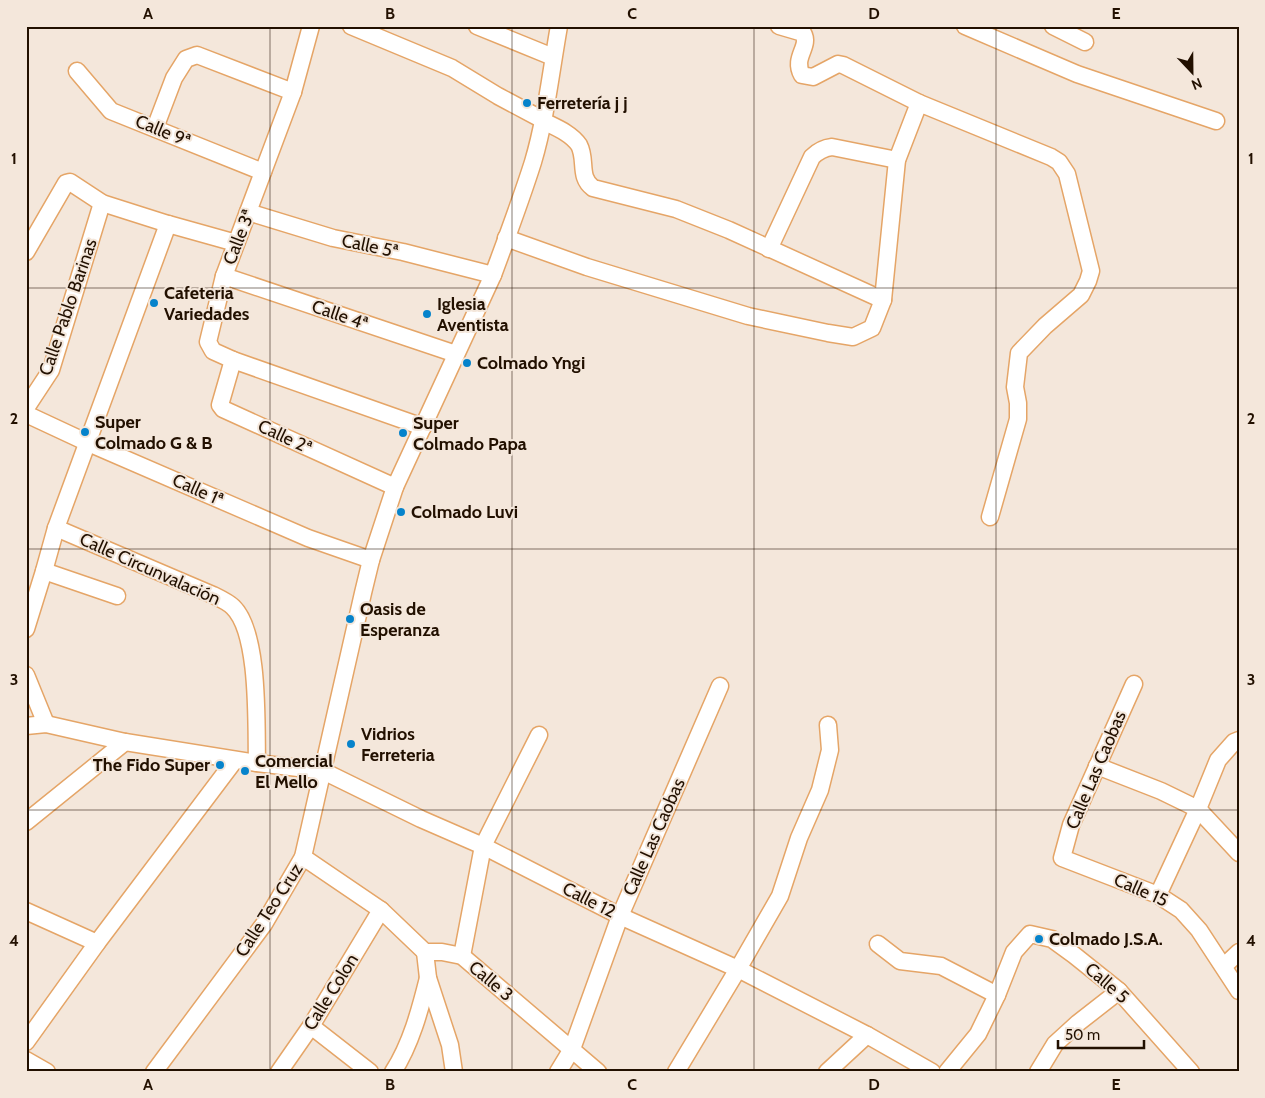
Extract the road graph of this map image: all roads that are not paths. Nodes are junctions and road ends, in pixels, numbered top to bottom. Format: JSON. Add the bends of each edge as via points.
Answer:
{"nodes":[{"id":1,"x":311,"y":26,"type":"edge"},
{"id":2,"x":351,"y":26,"type":"edge"},
{"id":3,"x":478,"y":26,"type":"edge"},
{"id":4,"x":559,"y":26,"type":"edge"},
{"id":5,"x":779,"y":26,"type":"edge"},
{"id":6,"x":965,"y":26,"type":"edge"},
{"id":7,"x":1053,"y":26,"type":"edge"},
{"id":8,"x":1085,"y":42,"type":"dead end"},
{"id":9,"x":553,"y":56,"type":"junction"},
{"id":10,"x":77,"y":71,"type":"dead end"},
{"id":11,"x":293,"y":92,"type":"junction"},
{"id":12,"x":919,"y":103,"type":"junction"},
{"id":13,"x":543,"y":121,"type":"junction"},
{"id":14,"x":1216,"y":121,"type":"dead end"},
{"id":15,"x":154,"y":128,"type":"junction"},
{"id":16,"x":897,"y":160,"type":"junction"},
{"id":17,"x":263,"y":172,"type":"junction"},
{"id":18,"x":102,"y":203,"type":"junction"},
{"id":19,"x":248,"y":212,"type":"junction"},
{"id":20,"x":168,"y":224,"type":"junction"},
{"id":21,"x":506,"y":238,"type":"junction"},
{"id":22,"x":236,"y":243,"type":"junction"},
{"id":23,"x":769,"y":249,"type":"junction"},
{"id":24,"x":26,"y":252,"type":"edge"},
{"id":25,"x":493,"y":275,"type":"junction"},
{"id":26,"x":224,"y":276,"type":"junction"},
{"id":27,"x":883,"y":300,"type":"junction"},
{"id":28,"x":456,"y":354,"type":"junction"},
{"id":29,"x":233,"y":360,"type":"junction"},
{"id":30,"x":26,"y":408,"type":"edge"},
{"id":31,"x":26,"y":414,"type":"edge"},
{"id":32,"x":422,"y":428,"type":"junction"},
{"id":33,"x":86,"y":442,"type":"junction"},
{"id":34,"x":395,"y":487,"type":"junction"},
{"id":35,"x":990,"y":517,"type":"dead end"},
{"id":36,"x":56,"y":528,"type":"junction"},
{"id":37,"x":371,"y":560,"type":"junction"},
{"id":38,"x":44,"y":571,"type":"junction"},
{"id":39,"x":118,"y":596,"type":"dead end"},
{"id":40,"x":26,"y":629,"type":"edge"},
{"id":41,"x":26,"y":675,"type":"edge"},
{"id":42,"x":1134,"y":684,"type":"dead end"},
{"id":43,"x":720,"y":686,"type":"dead end"},
{"id":44,"x":46,"y":724,"type":"junction"},
{"id":45,"x":828,"y":725,"type":"dead end"},
{"id":46,"x":26,"y":726,"type":"edge"},
{"id":47,"x":539,"y":735,"type":"dead end"},
{"id":48,"x":1239,"y":740,"type":"edge"},
{"id":49,"x":125,"y":742,"type":"junction"},
{"id":50,"x":235,"y":760,"type":"junction"},
{"id":51,"x":256,"y":763,"type":"junction"},
{"id":52,"x":1097,"y":766,"type":"junction"},
{"id":53,"x":322,"y":772,"type":"junction"},
{"id":54,"x":1198,"y":809,"type":"junction"},
{"id":55,"x":26,"y":822,"type":"edge"},
{"id":56,"x":483,"y":846,"type":"junction"},
{"id":57,"x":1239,"y":853,"type":"edge"},
{"id":58,"x":303,"y":857,"type":"junction"},
{"id":59,"x":1062,"y":858,"type":"joint"},
{"id":60,"x":1158,"y":895,"type":"junction"},
{"id":61,"x":381,"y":910,"type":"junction"},
{"id":62,"x":26,"y":911,"type":"edge"},
{"id":63,"x":620,"y":916,"type":"junction"},
{"id":64,"x":97,"y":943,"type":"junction"},
{"id":65,"x":878,"y":944,"type":"dead end"},
{"id":66,"x":425,"y":952,"type":"junction"},
{"id":67,"x":1239,"y":952,"type":"edge"},
{"id":68,"x":462,"y":956,"type":"junction"},
{"id":69,"x":1224,"y":966,"type":"junction"},
{"id":70,"x":738,"y":969,"type":"junction"},
{"id":71,"x":428,"y":978,"type":"junction"},
{"id":72,"x":1119,"y":991,"type":"junction"},
{"id":73,"x":1239,"y":991,"type":"edge"},
{"id":74,"x":997,"y":995,"type":"junction"},
{"id":75,"x":311,"y":1026,"type":"junction"},
{"id":76,"x":867,"y":1035,"type":"junction"},
{"id":77,"x":26,"y":1042,"type":"edge"},
{"id":78,"x":572,"y":1049,"type":"junction"},
{"id":79,"x":26,"y":1060,"type":"edge"},
{"id":80,"x":47,"y":1072,"type":"edge"},
{"id":81,"x":154,"y":1072,"type":"edge"},
{"id":82,"x":279,"y":1072,"type":"edge"},
{"id":83,"x":370,"y":1072,"type":"edge"},
{"id":84,"x":393,"y":1072,"type":"edge"},
{"id":85,"x":454,"y":1072,"type":"edge"},
{"id":86,"x":558,"y":1072,"type":"edge"},
{"id":87,"x":598,"y":1072,"type":"edge"},
{"id":88,"x":676,"y":1072,"type":"edge"},
{"id":89,"x":827,"y":1072,"type":"edge"},
{"id":90,"x":932,"y":1072,"type":"edge"},
{"id":91,"x":947,"y":1072,"type":"edge"},
{"id":92,"x":1038,"y":1072,"type":"edge"},
{"id":93,"x":1191,"y":1072,"type":"edge"}],
"edges":[{"from":1,"to":11,"type":"street","name":"Calle 3ª"},
{"from":2,"to":13,"type":"street","via":[[452,68]]},
{"from":3,"to":9,"type":"street"},
{"from":4,"to":9,"type":"street","name":"Calle Teo Cruz"},
{"from":5,"to":12,"type":"street","via":[[805,36],[798,62],[802,75],[813,77],[843,64]]},
{"from":6,"to":14,"type":"street","via":[[1077,74]]},
{"from":7,"to":8,"type":"street"},
{"from":9,"to":13,"type":"street","name":"Calle Teo Cruz"},
{"from":10,"to":15,"type":"street","name":"Calle 9ª","via":[[111,111]]},
{"from":11,"to":15,"type":"street","via":[[197,54],[186,59],[174,78]]},
{"from":11,"to":17,"type":"street","name":"Calle 3ª"},
{"from":12,"to":16,"type":"street"},
{"from":12,"to":35,"type":"street","via":[[1059,162],[1067,174],[1091,271],[1082,295],[1019,353],[1015,386],[1018,419]]},
{"from":13,"to":21,"type":"street","name":"Calle Teo Cruz","via":[[533,162]]},
{"from":13,"to":23,"type":"street","via":[[566,133],[579,146],[584,178],[593,188],[676,209]]},
{"from":15,"to":17,"type":"street","name":"Calle 9ª"},
{"from":16,"to":23,"type":"street","via":[[832,147],[816,153]]},
{"from":16,"to":27,"type":"street"},
{"from":17,"to":19,"type":"street","name":"Calle 3ª"},
{"from":18,"to":20,"type":"street"},
{"from":18,"to":24,"type":"street","via":[[70,182],[66,183]]},
{"from":18,"to":30,"type":"street","name":"Calle Pablo Barinas","via":[[51,370]]},
{"from":19,"to":22,"type":"street","name":"Calle 3ª"},
{"from":19,"to":25,"type":"street","name":"Calle 5ª","via":[[333,238]]},
{"from":20,"to":22,"type":"street"},
{"from":20,"to":33,"type":"street"},
{"from":21,"to":25,"type":"street","name":"Calle Teo Cruz"},
{"from":21,"to":27,"type":"street","via":[[587,267],[748,316],[828,333],[853,337],[872,328]]},
{"from":22,"to":26,"type":"street","name":"Calle 3ª"},
{"from":23,"to":27,"type":"street"},
{"from":25,"to":28,"type":"street","name":"Calle Teo Cruz"},
{"from":26,"to":28,"type":"street","name":"Calle 4ª"},
{"from":26,"to":29,"type":"street","name":"Calle 3ª","via":[[208,342],[213,351]]},
{"from":28,"to":32,"type":"street","name":"Calle Teo Cruz"},
{"from":29,"to":32,"type":"street","name":"Calle 3ª"},
{"from":29,"to":34,"type":"street","name":"Calle 2ª","via":[[220,405],[223,409]]},
{"from":31,"to":33,"type":"street","name":"Calle 1ª"},
{"from":32,"to":34,"type":"street","name":"Calle Teo Cruz"},
{"from":33,"to":36,"type":"street"},
{"from":33,"to":37,"type":"street","name":"Calle 1ª","via":[[308,538]]},
{"from":34,"to":37,"type":"street","name":"Calle Teo Cruz"},
{"from":36,"to":38,"type":"street"},
{"from":36,"to":51,"type":"street","name":"Calle Circunvalación","via":[[213,594],[232,606],[248,635],[253,666]]},
{"from":37,"to":53,"type":"street","name":"Calle Teo Cruz"},
{"from":38,"to":39,"type":"street"},
{"from":38,"to":40,"type":"street"},
{"from":41,"to":44,"type":"street"},
{"from":42,"to":52,"type":"street","name":"Calle Las Caobas"},
{"from":43,"to":63,"type":"street","name":"Calle Las Caobas"},
{"from":44,"to":46,"type":"street","name":"Calle 12"},
{"from":44,"to":49,"type":"street","name":"Calle 12"},
{"from":45,"to":70,"type":"street","via":[[830,750],[820,790],[798,838],[780,896]]},
{"from":47,"to":56,"type":"street"},
{"from":48,"to":54,"type":"street","via":[[1218,760]]},
{"from":49,"to":50,"type":"street","name":"Calle 12"},
{"from":49,"to":55,"type":"street"},
{"from":50,"to":51,"type":"street","name":"Calle 12"},
{"from":50,"to":64,"type":"street"},
{"from":51,"to":53,"type":"street","name":"Calle 12"},
{"from":52,"to":54,"type":"street"},
{"from":52,"to":59,"type":"street","name":"Calle Las Caobas","via":[[1070,825]]},
{"from":53,"to":56,"type":"street","name":"Calle 12"},
{"from":53,"to":58,"type":"street","name":"Calle Teo Cruz"},
{"from":54,"to":57,"type":"street"},
{"from":54,"to":60,"type":"street"},
{"from":56,"to":63,"type":"street","name":"Calle 12"},
{"from":56,"to":68,"type":"street"},
{"from":58,"to":61,"type":"street"},
{"from":58,"to":81,"type":"street","name":"Calle Teo Cruz","via":[[264,924]]},
{"from":59,"to":60,"type":"street","name":"Calle 15"},
{"from":60,"to":69,"type":"street","name":"Calle 15","via":[[1182,910]]},
{"from":61,"to":66,"type":"street"},
{"from":61,"to":75,"type":"street","name":"Calle Colon"},
{"from":62,"to":64,"type":"street"},
{"from":63,"to":70,"type":"street","name":"Calle 12"},
{"from":63,"to":78,"type":"street","name":"Calle Las Caobas"},
{"from":64,"to":77,"type":"street"},
{"from":65,"to":74,"type":"street","via":[[900,961],[941,966]]},
{"from":66,"to":68,"type":"street","name":"Calle 3"},
{"from":66,"to":71,"type":"street"},
{"from":67,"to":69,"type":"street"},
{"from":68,"to":78,"type":"street","name":"Calle 3"},
{"from":69,"to":73,"type":"street","name":"Calle 15"},
{"from":70,"to":76,"type":"street","name":"Calle 12"},
{"from":70,"to":88,"type":"street"},
{"from":71,"to":84,"type":"street","via":[[404,1055]]},
{"from":71,"to":85,"type":"street","via":[[450,1045]]},
{"from":72,"to":74,"type":"street","name":"Calle 5","via":[[1052,939],[1030,934],[1014,952]]},
{"from":72,"to":92,"type":"street","via":[[1055,1044]]},
{"from":72,"to":93,"type":"street","name":"Calle 5"},
{"from":74,"to":91,"type":"street","via":[[978,1034]]},
{"from":75,"to":82,"type":"street","name":"Calle Colon"},
{"from":75,"to":83,"type":"street"},
{"from":76,"to":89,"type":"street"},
{"from":76,"to":90,"type":"street","name":"Calle 12"},
{"from":78,"to":86,"type":"street","name":"Calle Las Caobas"},
{"from":78,"to":87,"type":"street","name":"Calle 3"},
{"from":79,"to":80,"type":"street"}]}
